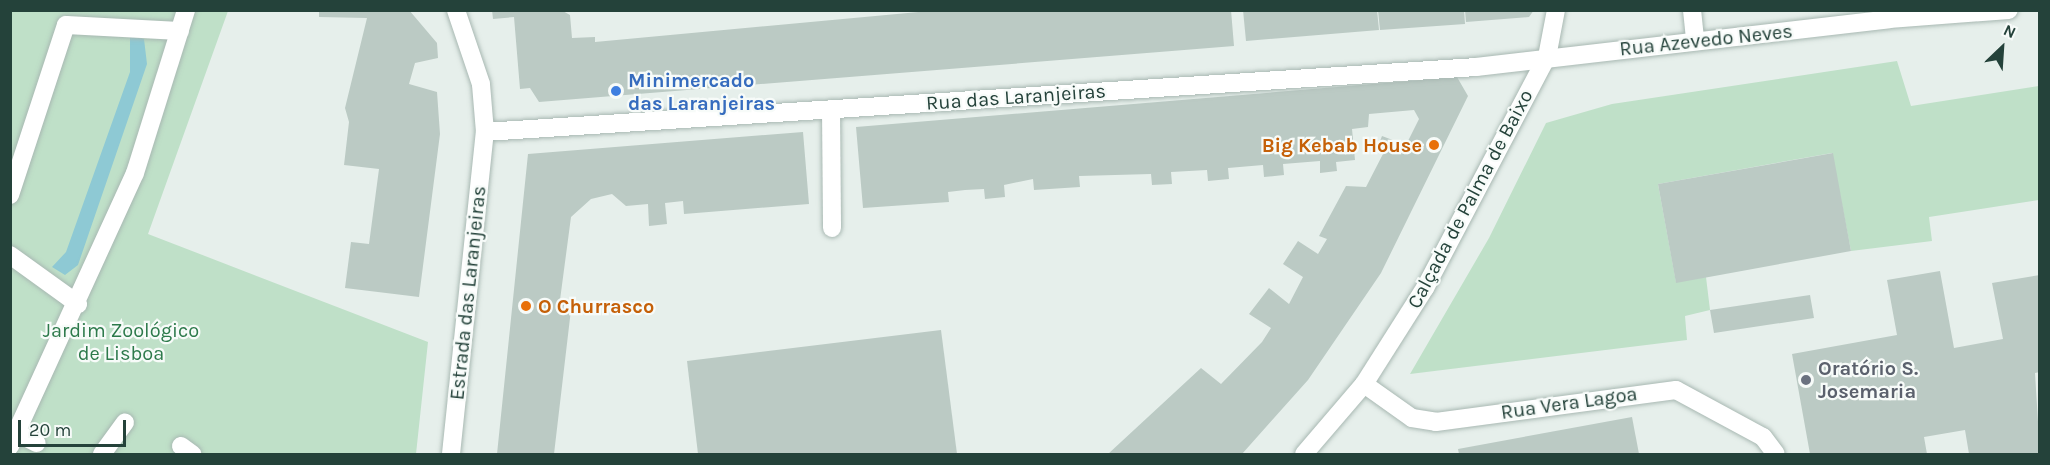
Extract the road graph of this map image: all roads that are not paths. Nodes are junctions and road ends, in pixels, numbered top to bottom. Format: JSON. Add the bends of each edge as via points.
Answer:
{"nodes":[{"id":1,"x":186,"y":10,"type":"edge"},
{"id":2,"x":456,"y":10,"type":"edge"},
{"id":3,"x":1556,"y":10,"type":"edge"},
{"id":4,"x":1692,"y":10,"type":"edge"},
{"id":5,"x":2008,"y":10,"type":"edge"},
{"id":6,"x":180,"y":31,"type":"junction"},
{"id":7,"x":1695,"y":41,"type":"junction"},
{"id":8,"x":1547,"y":57,"type":"junction"},
{"id":9,"x":831,"y":109,"type":"junction"},
{"id":10,"x":485,"y":132,"type":"junction"},
{"id":11,"x":10,"y":195,"type":"edge"},
{"id":12,"x":832,"y":228,"type":"dead end"},
{"id":13,"x":10,"y":255,"type":"edge"},
{"id":14,"x":78,"y":304,"type":"junction"},
{"id":15,"x":1364,"y":384,"type":"junction"},
{"id":16,"x":125,"y":422,"type":"dead end"},
{"id":17,"x":14,"y":440,"type":"edge"},
{"id":18,"x":37,"y":443,"type":"dead end"},
{"id":19,"x":1773,"y":449,"type":"edge"},
{"id":20,"x":102,"y":454,"type":"edge"},
{"id":21,"x":451,"y":454,"type":"edge"},
{"id":22,"x":1304,"y":454,"type":"edge"}],
"edges":[{"from":1,"to":6,"type":"street"},
{"from":2,"to":10,"type":"street","name":"Estrada das Laranjeiras","via":[[481,84]]},
{"from":3,"to":8,"type":"street","name":"Calçada de Palma de Baixo"},
{"from":4,"to":7,"type":"street"},
{"from":5,"to":7,"type":"street","name":"Rua Azevedo Neves"},
{"from":6,"to":11,"type":"street","via":[[66,25]]},
{"from":6,"to":14,"type":"street","via":[[135,173]]},
{"from":7,"to":8,"type":"street","name":"Rua Azevedo Neves"},
{"from":8,"to":9,"type":"street","name":"Rua das Laranjeiras","via":[[1464,68]]},
{"from":8,"to":15,"type":"street","name":"Calçada de Palma de Baixo","via":[[1453,239]]},
{"from":9,"to":10,"type":"street","name":"Rua das Laranjeiras"},
{"from":9,"to":12,"type":"street"},
{"from":10,"to":21,"type":"street","name":"Estrada das Laranjeiras"},
{"from":13,"to":14,"type":"street"},
{"from":14,"to":17,"type":"street"},
{"from":15,"to":19,"type":"street","name":"Rua Vera Lagoa","via":[[1412,418],[1436,422],[1676,390]]},
{"from":15,"to":22,"type":"street","name":"Calçada de Palma de Baixo"},
{"from":16,"to":20,"type":"street"},
{"from":17,"to":18,"type":"street"}]}
